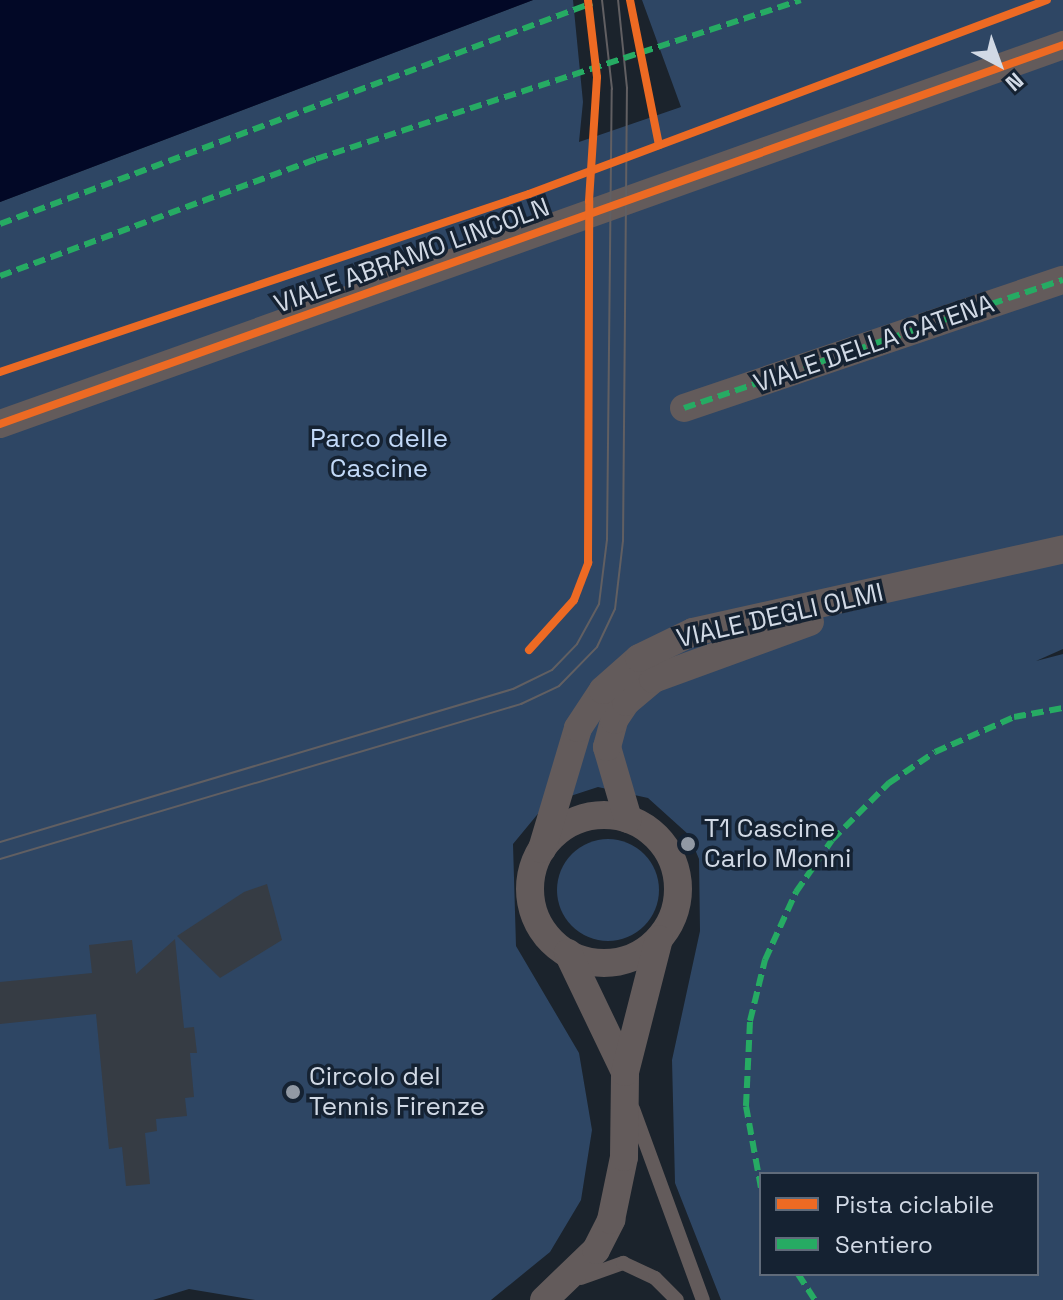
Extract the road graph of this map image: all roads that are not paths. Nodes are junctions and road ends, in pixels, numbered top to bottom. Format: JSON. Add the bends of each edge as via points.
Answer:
{"nodes":[{"id":1,"x":1063,"y":45,"type":"edge"},
{"id":2,"x":1063,"y":280,"type":"edge"},
{"id":3,"x":684,"y":408,"type":"dead end"},
{"id":4,"x":0,"y":424,"type":"edge"},
{"id":5,"x":1063,"y":549,"type":"edge"},
{"id":6,"x":904,"y":587,"type":"junction"},
{"id":7,"x":628,"y":819,"type":"junction"},
{"id":8,"x":542,"y":849,"type":"junction"},
{"id":9,"x":659,"y":939,"type":"junction"},
{"id":10,"x":568,"y":953,"type":"junction"},
{"id":11,"x":625,"y":1081,"type":"junction"},
{"id":12,"x":550,"y":1296,"type":"edge"},
{"id":13,"x":677,"y":1300,"type":"edge"},
{"id":14,"x":703,"y":1300,"type":"edge"}],
"edges":[{"from":1,"to":4,"type":"street","name":"VIALE ABRAMO LINCOLN"},
{"from":2,"to":3,"type":"street","name":"VIALE DELLA CATENA"},
{"from":5,"to":6,"type":"street","name":"VIALE DEGLI OLMI"},
{"from":6,"to":7,"type":"street","name":"VIALE DEGLI OLMI","via":[[668,673],[638,689],[618,712],[607,747]]},
{"from":6,"to":8,"type":"street","name":"VIALE DEGLI OLMI","via":[[693,632],[639,658],[603,690],[578,728]]},
{"from":7,"to":8,"type":"street","via":[[607,815],[571,822]]},
{"from":7,"to":9,"type":"street","via":[[656,835],[677,873],[677,906]]},
{"from":8,"to":10,"type":"street","via":[[531,880],[535,914],[553,943]]},
{"from":9,"to":10,"type":"street","via":[[637,955],[614,962]]},
{"from":9,"to":11,"type":"street"},
{"from":10,"to":11,"type":"street"},
{"from":11,"to":12,"type":"street","via":[[624,1157],[611,1220],[596,1250]]},
{"from":11,"to":14,"type":"lane"},
{"from":12,"to":13,"type":"lane","via":[[597,1268],[623,1263],[655,1278]]}]}
